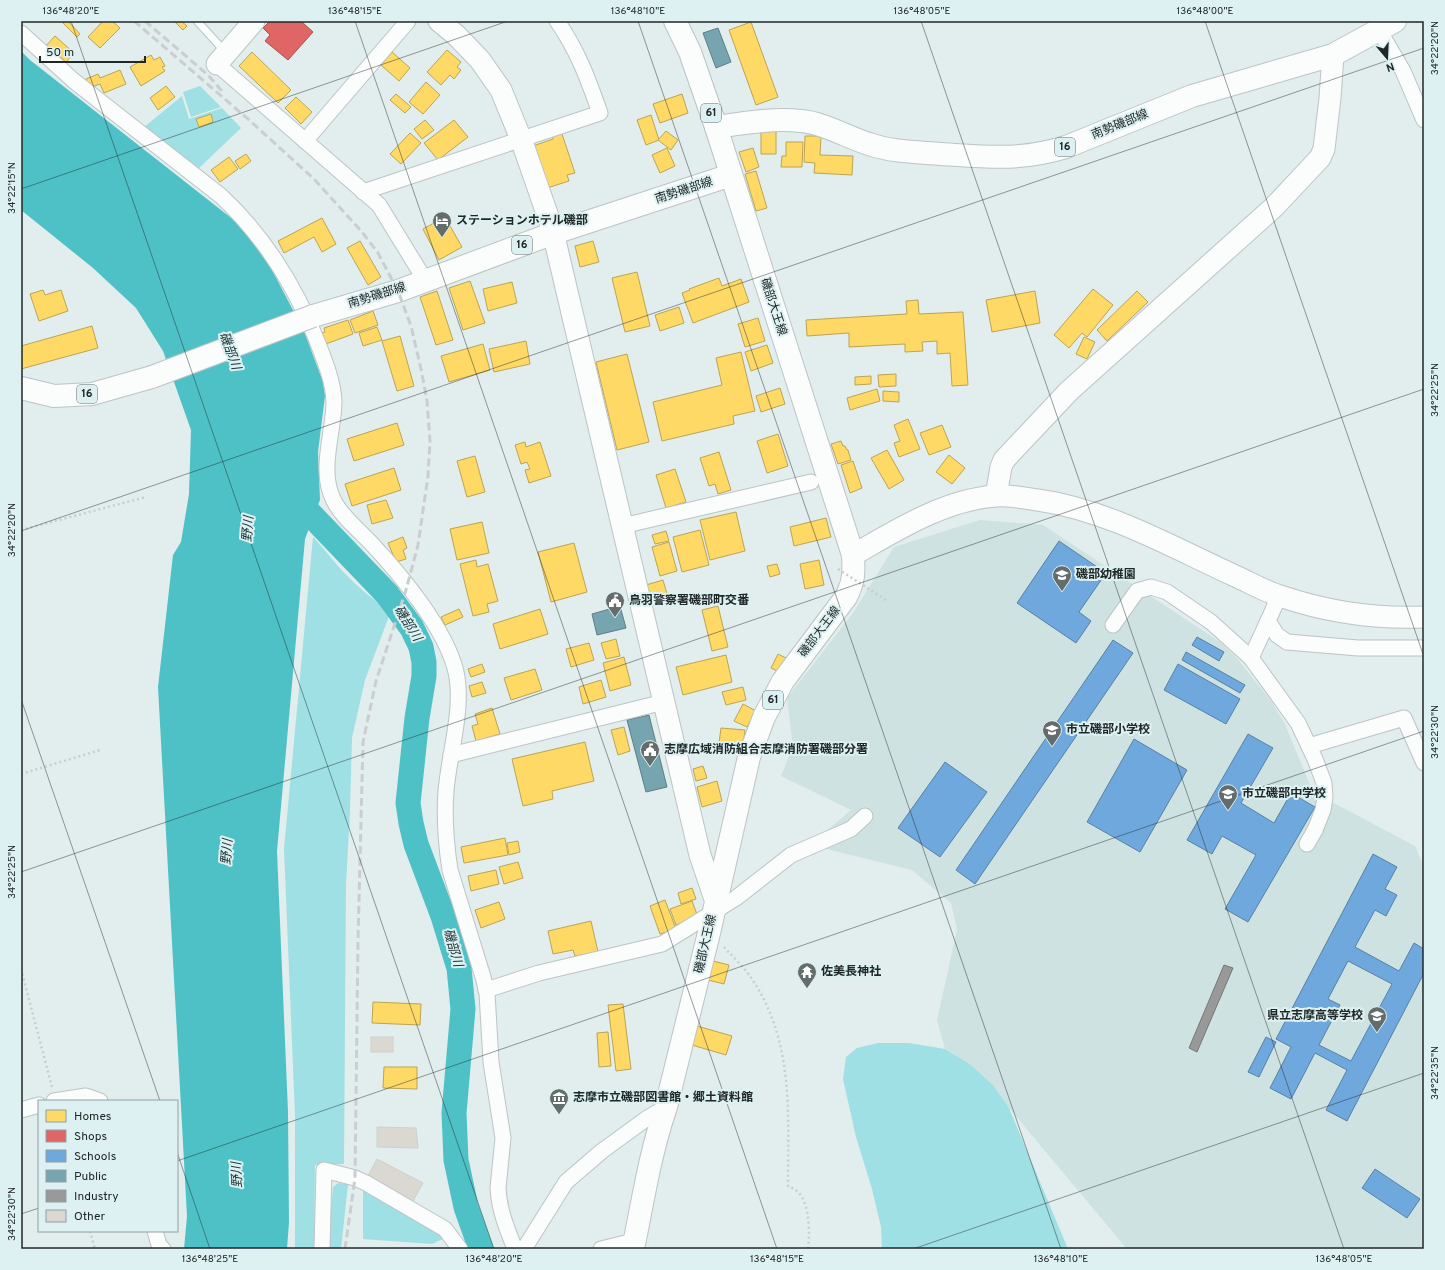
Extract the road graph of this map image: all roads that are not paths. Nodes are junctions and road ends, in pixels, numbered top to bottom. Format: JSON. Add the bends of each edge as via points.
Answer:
{"nodes":[{"id":1,"x":197,"y":21,"type":"edge"},
{"id":2,"x":254,"y":21,"type":"edge"},
{"id":3,"x":408,"y":21,"type":"edge"},
{"id":4,"x":439,"y":21,"type":"edge"},
{"id":5,"x":557,"y":21,"type":"edge"},
{"id":6,"x":675,"y":21,"type":"edge"},
{"id":7,"x":1382,"y":24,"type":"edge"},
{"id":8,"x":21,"y":33,"type":"edge"},
{"id":9,"x":1333,"y":55,"type":"junction"},
{"id":10,"x":221,"y":60,"type":"junction"},
{"id":11,"x":1424,"y":120,"type":"edge"},
{"id":12,"x":716,"y":128,"type":"junction"},
{"id":13,"x":521,"y":139,"type":"junction"},
{"id":14,"x":305,"y":141,"type":"junction"},
{"id":15,"x":731,"y":175,"type":"junction"},
{"id":16,"x":363,"y":192,"type":"junction"},
{"id":17,"x":554,"y":234,"type":"junction"},
{"id":18,"x":425,"y":280,"type":"junction"},
{"id":19,"x":312,"y":322,"type":"junction"},
{"id":20,"x":21,"y":388,"type":"edge"},
{"id":21,"x":811,"y":482,"type":"dead end"},
{"id":22,"x":996,"y":496,"type":"junction"},
{"id":23,"x":622,"y":526,"type":"junction"},
{"id":24,"x":845,"y":562,"type":"junction"},
{"id":25,"x":1279,"y":596,"type":"junction"},
{"id":26,"x":1424,"y":616,"type":"edge"},
{"id":27,"x":1268,"y":621,"type":"junction"},
{"id":28,"x":1113,"y":625,"type":"dead end"},
{"id":29,"x":1424,"y":648,"type":"edge"},
{"id":30,"x":1251,"y":658,"type":"junction"},
{"id":31,"x":664,"y":702,"type":"junction"},
{"id":32,"x":1308,"y":746,"type":"junction"},
{"id":33,"x":451,"y":755,"type":"junction"},
{"id":34,"x":1424,"y":763,"type":"edge"},
{"id":35,"x":865,"y":816,"type":"dead end"},
{"id":36,"x":1307,"y":844,"type":"dead end"},
{"id":37,"x":713,"y":916,"type":"junction"},
{"id":38,"x":486,"y":990,"type":"junction"},
{"id":39,"x":61,"y":1100,"type":"edge"},
{"id":40,"x":97,"y":1100,"type":"edge"},
{"id":41,"x":38,"y":1105,"type":"edge"},
{"id":42,"x":666,"y":1107,"type":"junction"},
{"id":43,"x":21,"y":1110,"type":"edge"},
{"id":44,"x":154,"y":1232,"type":"edge"},
{"id":45,"x":633,"y":1245,"type":"edge"},
{"id":46,"x":163,"y":1249,"type":"edge"},
{"id":47,"x":322,"y":1249,"type":"edge"},
{"id":48,"x":460,"y":1249,"type":"edge"},
{"id":49,"x":515,"y":1249,"type":"edge"},
{"id":50,"x":524,"y":1249,"type":"edge"},
{"id":51,"x":601,"y":1249,"type":"edge"}],
"edges":[{"from":1,"to":10,"type":"lane","via":[[219,45]]},
{"from":2,"to":10,"type":"street"},
{"from":3,"to":14,"type":"street"},
{"from":4,"to":13,"type":"street","via":[[456,35],[491,74],[501,90]]},
{"from":5,"to":13,"type":"street","via":[[582,64],[600,113]]},
{"from":6,"to":12,"type":"main road","name":"磯部大王線","number":"61","via":[[690,52]]},
{"from":7,"to":9,"type":"main road","name":"南勢磯部線","number":"16"},
{"from":7,"to":11,"type":"street"},
{"from":8,"to":19,"type":"street","via":[[74,81],[236,210],[266,245]]},
{"from":9,"to":12,"type":"main road","name":"南勢磯部線","number":"16","via":[[1192,96],[1066,147],[1029,156],[997,158],[895,151],[802,121],[746,123]]},
{"from":9,"to":22,"type":"street","via":[[1324,149],[1320,158],[1274,207],[1069,391],[1004,460],[1000,468]]},
{"from":10,"to":14,"type":"street"},
{"from":12,"to":15,"type":"main road","name":"磯部大王線","number":"61"},
{"from":13,"to":16,"type":"street"},
{"from":13,"to":17,"type":"street"},
{"from":14,"to":16,"type":"street"},
{"from":15,"to":17,"type":"main road","name":"南勢磯部線","number":"16"},
{"from":15,"to":24,"type":"main road","name":"磯部大王線","number":"61"},
{"from":16,"to":18,"type":"street","via":[[379,205]]},
{"from":17,"to":18,"type":"main road","name":"南勢磯部線","number":"16"},
{"from":17,"to":23,"type":"street"},
{"from":18,"to":19,"type":"main road","name":"南勢磯部線","number":"16"},
{"from":19,"to":20,"type":"main road","name":"南勢磯部線","number":"16","bridge":true,"via":[[152,377],[92,394],[54,396]]},
{"from":19,"to":33,"type":"street","via":[[333,389],[334,409],[327,463],[330,490],[339,509],[416,597],[452,658],[458,685],[458,708]]},
{"from":21,"to":23,"type":"street"},
{"from":22,"to":24,"type":"street","via":[[969,500],[941,510],[901,528]]},
{"from":22,"to":25,"type":"street","via":[[1059,503],[1117,522]]},
{"from":23,"to":31,"type":"street"},
{"from":24,"to":37,"type":"main road","name":"磯部大王線","number":"61","via":[[852,582],[846,597],[783,682],[764,718],[749,757]]},
{"from":25,"to":26,"type":"street","via":[[1320,608],[1364,616]]},
{"from":25,"to":27,"type":"street"},
{"from":27,"to":29,"type":"street","via":[[1277,635],[1286,642],[1358,648]]},
{"from":27,"to":30,"type":"street"},
{"from":28,"to":30,"type":"street","via":[[1137,591],[1151,587],[1167,592],[1211,622]]},
{"from":30,"to":32,"type":"street","via":[[1298,723]]},
{"from":31,"to":33,"type":"street"},
{"from":31,"to":37,"type":"street"},
{"from":32,"to":34,"type":"street","via":[[1404,718]]},
{"from":32,"to":36,"type":"street","via":[[1324,783],[1325,797],[1323,810]]},
{"from":33,"to":38,"type":"street","via":[[446,792],[449,864]]},
{"from":35,"to":37,"type":"street","via":[[852,829],[791,855]]},
{"from":37,"to":38,"type":"street","via":[[662,944],[539,973]]},
{"from":37,"to":42,"type":"main road","name":"磯部大王線","number":"61"},
{"from":38,"to":49,"type":"street","via":[[491,1062],[503,1138],[499,1197]]},
{"from":39,"to":40,"type":"street","via":[[86,1096]]},
{"from":41,"to":43,"type":"street"},
{"from":42,"to":45,"type":"main road","name":"磯部大王線","number":"61","via":[[645,1183]]},
{"from":42,"to":50,"type":"street","via":[[602,1151],[566,1182]]},
{"from":44,"to":46,"type":"street"},
{"from":45,"to":51,"type":"street"},
{"from":47,"to":48,"type":"street","via":[[324,1170],[366,1183],[445,1229]]}]}
